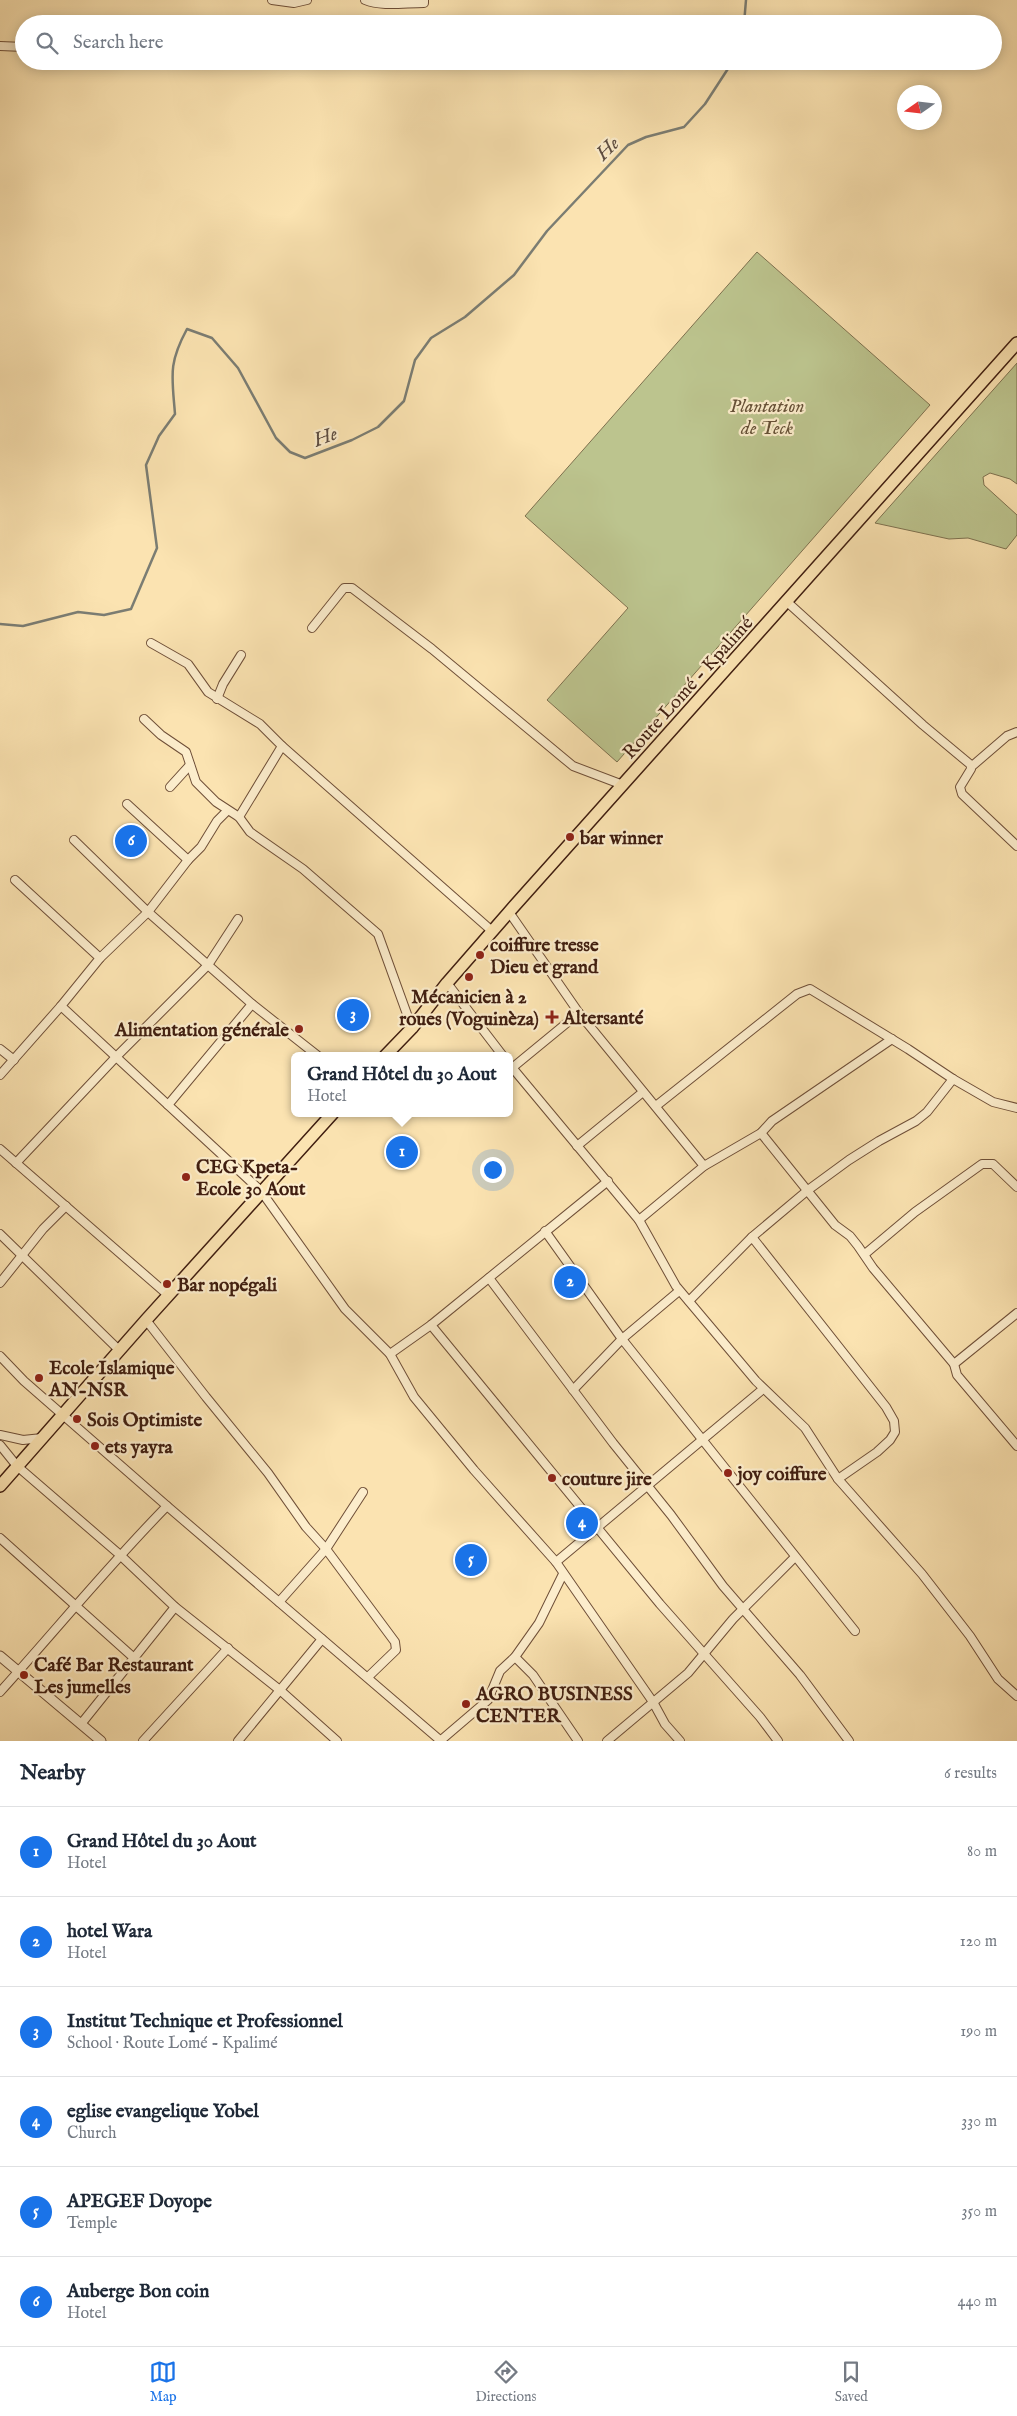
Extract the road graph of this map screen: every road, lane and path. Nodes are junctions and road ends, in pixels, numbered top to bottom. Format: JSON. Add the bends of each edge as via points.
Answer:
{"nodes":[{"id":1,"x":272,"y":0,"type":"edge"},
{"id":2,"x":307,"y":0,"type":"edge"},
{"id":3,"x":365,"y":0,"type":"edge"},
{"id":4,"x":424,"y":0,"type":"edge"},
{"id":5,"x":0,"y":46,"type":"edge"},
{"id":6,"x":15,"y":47,"type":"edge"},
{"id":7,"x":1017,"y":343,"type":"edge"},
{"id":8,"x":786,"y":601,"type":"junction"},
{"id":9,"x":312,"y":628,"type":"dead end"},
{"id":10,"x":151,"y":643,"type":"dead end"},
{"id":11,"x":241,"y":655,"type":"dead end"},
{"id":12,"x":217,"y":698,"type":"junction"},
{"id":13,"x":144,"y":719,"type":"dead end"},
{"id":14,"x":1017,"y":732,"type":"edge"},
{"id":15,"x":282,"y":746,"type":"junction"},
{"id":16,"x":190,"y":765,"type":"junction"},
{"id":17,"x":971,"y":767,"type":"junction"},
{"id":18,"x":623,"y":785,"type":"junction"},
{"id":19,"x":170,"y":787,"type":"dead end"},
{"id":20,"x":127,"y":804,"type":"dead end"},
{"id":21,"x":227,"y":811,"type":"junction"},
{"id":22,"x":239,"y":817,"type":"junction"},
{"id":23,"x":74,"y":840,"type":"dead end"},
{"id":24,"x":1017,"y":846,"type":"edge"},
{"id":25,"x":188,"y":860,"type":"junction"},
{"id":26,"x":15,"y":880,"type":"dead end"},
{"id":27,"x":148,"y":912,"type":"junction"},
{"id":28,"x":509,"y":912,"type":"junction"},
{"id":29,"x":238,"y":919,"type":"dead end"},
{"id":30,"x":492,"y":931,"type":"junction"},
{"id":31,"x":100,"y":958,"type":"junction"},
{"id":32,"x":208,"y":965,"type":"junction"},
{"id":33,"x":447,"y":983,"type":"junction"},
{"id":34,"x":252,"y":1004,"type":"junction"},
{"id":35,"x":61,"y":1006,"type":"junction"},
{"id":36,"x":579,"y":1013,"type":"junction"},
{"id":37,"x":412,"y":1028,"type":"junction"},
{"id":38,"x":892,"y":1039,"type":"junction"},
{"id":39,"x":0,"y":1049,"type":"edge"},
{"id":40,"x":313,"y":1052,"type":"edge"},
{"id":41,"x":389,"y":1052,"type":"edge"},
{"id":42,"x":499,"y":1052,"type":"edge"},
{"id":43,"x":116,"y":1057,"type":"junction"},
{"id":44,"x":14,"y":1060,"type":"junction"},
{"id":45,"x":513,"y":1064,"type":"edge"},
{"id":46,"x":513,"y":1070,"type":"edge"},
{"id":47,"x":0,"y":1075,"type":"edge"},
{"id":48,"x":953,"y":1079,"type":"junction"},
{"id":49,"x":643,"y":1092,"type":"junction"},
{"id":50,"x":168,"y":1105,"type":"junction"},
{"id":51,"x":656,"y":1106,"type":"junction"},
{"id":52,"x":1017,"y":1108,"type":"edge"},
{"id":53,"x":329,"y":1117,"type":"edge"},
{"id":54,"x":761,"y":1133,"type":"junction"},
{"id":55,"x":577,"y":1146,"type":"junction"},
{"id":56,"x":0,"y":1149,"type":"edge"},
{"id":57,"x":16,"y":1163,"type":"junction"},
{"id":58,"x":704,"y":1166,"type":"junction"},
{"id":59,"x":608,"y":1181,"type":"junction"},
{"id":60,"x":1017,"y":1188,"type":"edge"},
{"id":61,"x":808,"y":1190,"type":"junction"},
{"id":62,"x":261,"y":1191,"type":"junction"},
{"id":63,"x":66,"y":1206,"type":"junction"},
{"id":64,"x":639,"y":1220,"type":"junction"},
{"id":65,"x":545,"y":1231,"type":"junction"},
{"id":66,"x":0,"y":1234,"type":"edge"},
{"id":67,"x":752,"y":1236,"type":"junction"},
{"id":68,"x":23,"y":1254,"type":"junction"},
{"id":69,"x":865,"y":1254,"type":"junction"},
{"id":70,"x":489,"y":1278,"type":"junction"},
{"id":71,"x":0,"y":1283,"type":"edge"},
{"id":72,"x":679,"y":1290,"type":"junction"},
{"id":73,"x":168,"y":1295,"type":"junction"},
{"id":74,"x":689,"y":1301,"type":"junction"},
{"id":75,"x":1017,"y":1313,"type":"edge"},
{"id":76,"x":146,"y":1320,"type":"junction"},
{"id":77,"x":431,"y":1325,"type":"junction"},
{"id":78,"x":622,"y":1339,"type":"junction"},
{"id":79,"x":119,"y":1350,"type":"junction"},
{"id":80,"x":390,"y":1354,"type":"junction"},
{"id":81,"x":0,"y":1356,"type":"edge"},
{"id":82,"x":954,"y":1364,"type":"junction"},
{"id":83,"x":763,"y":1388,"type":"junction"},
{"id":84,"x":573,"y":1390,"type":"junction"},
{"id":85,"x":63,"y":1415,"type":"junction"},
{"id":86,"x":0,"y":1435,"type":"edge"},
{"id":87,"x":44,"y":1438,"type":"junction"},
{"id":88,"x":702,"y":1440,"type":"junction"},
{"id":89,"x":0,"y":1445,"type":"edge"},
{"id":90,"x":1017,"y":1446,"type":"edge"},
{"id":91,"x":17,"y":1466,"type":"junction"},
{"id":92,"x":838,"y":1479,"type":"junction"},
{"id":93,"x":646,"y":1484,"type":"junction"},
{"id":94,"x":0,"y":1486,"type":"edge"},
{"id":95,"x":363,"y":1492,"type":"dead end"},
{"id":96,"x":166,"y":1506,"type":"junction"},
{"id":97,"x":597,"y":1526,"type":"junction"},
{"id":98,"x":0,"y":1538,"type":"edge"},
{"id":99,"x":326,"y":1549,"type":"junction"},
{"id":100,"x":119,"y":1554,"type":"junction"},
{"id":101,"x":796,"y":1557,"type":"junction"},
{"id":102,"x":556,"y":1562,"type":"junction"},
{"id":103,"x":563,"y":1574,"type":"junction"},
{"id":104,"x":278,"y":1602,"type":"junction"},
{"id":105,"x":76,"y":1607,"type":"junction"},
{"id":106,"x":175,"y":1607,"type":"junction"},
{"id":107,"x":744,"y":1608,"type":"junction"},
{"id":108,"x":855,"y":1631,"type":"dead end"},
{"id":109,"x":322,"y":1640,"type":"junction"},
{"id":110,"x":228,"y":1648,"type":"junction"},
{"id":111,"x":704,"y":1654,"type":"junction"},
{"id":112,"x":0,"y":1656,"type":"edge"},
{"id":113,"x":516,"y":1657,"type":"junction"},
{"id":114,"x":134,"y":1658,"type":"junction"},
{"id":115,"x":19,"y":1671,"type":"junction"},
{"id":116,"x":368,"y":1677,"type":"junction"},
{"id":117,"x":281,"y":1691,"type":"junction"},
{"id":118,"x":0,"y":1692,"type":"edge"},
{"id":119,"x":1017,"y":1696,"type":"edge"},
{"id":120,"x":653,"y":1702,"type":"junction"},
{"id":121,"x":81,"y":1724,"type":"junction"},
{"id":122,"x":101,"y":1741,"type":"edge"},
{"id":123,"x":143,"y":1741,"type":"edge"},
{"id":124,"x":238,"y":1741,"type":"edge"},
{"id":125,"x":338,"y":1741,"type":"edge"},
{"id":126,"x":440,"y":1741,"type":"edge"},
{"id":127,"x":578,"y":1741,"type":"edge"},
{"id":128,"x":607,"y":1741,"type":"edge"},
{"id":129,"x":680,"y":1741,"type":"edge"},
{"id":130,"x":778,"y":1741,"type":"edge"},
{"id":131,"x":849,"y":1741,"type":"edge"}],
"edges":[{"from":1,"to":2,"type":"street","via":[[294,3]]},
{"from":3,"to":4,"type":"street","via":[[377,5],[388,2],[424,3]]},
{"from":5,"to":6,"type":"street"},
{"from":7,"to":8,"type":"main road","name":"Route Lomé - Kpalimé"},
{"from":8,"to":17,"type":"street"},
{"from":8,"to":18,"type":"main road","name":"Route Lomé - Kpalimé"},
{"from":9,"to":18,"type":"street","via":[[344,588],[352,588],[432,649],[573,766]]},
{"from":10,"to":12,"type":"street","via":[[188,664],[203,687]]},
{"from":11,"to":12,"type":"street"},
{"from":12,"to":15,"type":"street","via":[[260,724]]},
{"from":13,"to":16,"type":"street","via":[[161,735],[183,748]]},
{"from":14,"to":17,"type":"street","via":[[1007,736]]},
{"from":15,"to":22,"type":"street"},
{"from":15,"to":30,"type":"street"},
{"from":16,"to":19,"type":"street"},
{"from":16,"to":21,"type":"street","via":[[196,782]]},
{"from":17,"to":24,"type":"street","via":[[962,781],[962,794]]},
{"from":18,"to":28,"type":"main road","name":"Route Lomé - Kpalimé"},
{"from":20,"to":25,"type":"street"},
{"from":21,"to":22,"type":"street"},
{"from":21,"to":25,"type":"street"},
{"from":22,"to":37,"type":"street","via":[[250,832],[303,869],[378,934]]},
{"from":23,"to":27,"type":"street"},
{"from":25,"to":27,"type":"street"},
{"from":26,"to":31,"type":"street"},
{"from":27,"to":31,"type":"street"},
{"from":27,"to":32,"type":"street"},
{"from":28,"to":30,"type":"main road","name":"Route Lomé - Kpalimé"},
{"from":28,"to":36,"type":"street"},
{"from":29,"to":32,"type":"street"},
{"from":30,"to":33,"type":"main road","name":"Route Lomé - Kpalimé"},
{"from":31,"to":35,"type":"street"},
{"from":32,"to":34,"type":"street"},
{"from":32,"to":43,"type":"street"},
{"from":33,"to":37,"type":"main road","name":"Route Lomé - Kpalimé"},
{"from":33,"to":42,"type":"street"},
{"from":34,"to":40,"type":"street"},
{"from":34,"to":50,"type":"street"},
{"from":35,"to":43,"type":"street"},
{"from":35,"to":44,"type":"street"},
{"from":36,"to":45,"type":"street"},
{"from":36,"to":49,"type":"street"},
{"from":37,"to":41,"type":"main road","name":"Route Lomé - Kpalimé"},
{"from":38,"to":48,"type":"street"},
{"from":38,"to":51,"type":"street","via":[[823,995],[806,989]]},
{"from":38,"to":54,"type":"street","via":[[772,1121]]},
{"from":39,"to":44,"type":"street"},
{"from":43,"to":50,"type":"street"},
{"from":43,"to":57,"type":"street"},
{"from":44,"to":47,"type":"street"},
{"from":46,"to":55,"type":"street"},
{"from":48,"to":52,"type":"street","via":[[993,1102]]},
{"from":48,"to":61,"type":"street","via":[[916,1121],[878,1141]]},
{"from":49,"to":51,"type":"street"},
{"from":49,"to":55,"type":"street"},
{"from":50,"to":62,"type":"street"},
{"from":51,"to":58,"type":"street"},
{"from":53,"to":62,"type":"main road"},
{"from":54,"to":58,"type":"street"},
{"from":54,"to":61,"type":"street"},
{"from":55,"to":59,"type":"street"},
{"from":56,"to":57,"type":"street"},
{"from":57,"to":63,"type":"street"},
{"from":58,"to":64,"type":"street"},
{"from":59,"to":64,"type":"street"},
{"from":59,"to":65,"type":"street"},
{"from":60,"to":69,"type":"street","via":[[993,1164],[982,1164],[915,1212]]},
{"from":61,"to":67,"type":"street"},
{"from":61,"to":69,"type":"street","via":[[834,1225],[850,1236]]},
{"from":62,"to":73,"type":"main road"},
{"from":62,"to":80,"type":"street","via":[[345,1308]]},
{"from":63,"to":68,"type":"street"},
{"from":63,"to":73,"type":"street"},
{"from":64,"to":72,"type":"street"},
{"from":65,"to":70,"type":"street"},
{"from":65,"to":78,"type":"street"},
{"from":66,"to":68,"type":"street"},
{"from":67,"to":74,"type":"street"},
{"from":67,"to":92,"type":"street","via":[[886,1407],[894,1422],[895,1432],[887,1444]]},
{"from":68,"to":71,"type":"street"},
{"from":68,"to":79,"type":"street"},
{"from":69,"to":82,"type":"street","via":[[873,1268]]},
{"from":70,"to":77,"type":"street"},
{"from":70,"to":84,"type":"street"},
{"from":72,"to":74,"type":"street"},
{"from":72,"to":78,"type":"street"},
{"from":73,"to":76,"type":"main road"},
{"from":74,"to":83,"type":"street"},
{"from":75,"to":82,"type":"street"},
{"from":76,"to":79,"type":"main road"},
{"from":76,"to":99,"type":"street"},
{"from":77,"to":80,"type":"street"},
{"from":77,"to":97,"type":"street"},
{"from":78,"to":84,"type":"street"},
{"from":78,"to":88,"type":"street"},
{"from":79,"to":85,"type":"main road"},
{"from":80,"to":102,"type":"street","via":[[414,1396],[474,1470]]},
{"from":81,"to":85,"type":"street"},
{"from":82,"to":90,"type":"street","via":[[957,1375]]},
{"from":83,"to":88,"type":"street"},
{"from":83,"to":92,"type":"street","via":[[805,1428]]},
{"from":84,"to":93,"type":"street"},
{"from":85,"to":87,"type":"main road"},
{"from":85,"to":96,"type":"street"},
{"from":86,"to":87,"type":"street","via":[[23,1440]]},
{"from":87,"to":91,"type":"main road"},
{"from":88,"to":93,"type":"street"},
{"from":88,"to":101,"type":"street"},
{"from":89,"to":91,"type":"street"},
{"from":91,"to":94,"type":"main road"},
{"from":91,"to":100,"type":"street"},
{"from":92,"to":119,"type":"street","via":[[922,1574],[970,1636],[998,1679]]},
{"from":93,"to":97,"type":"street"},
{"from":93,"to":107,"type":"street"},
{"from":95,"to":99,"type":"street"},
{"from":96,"to":100,"type":"street"},
{"from":96,"to":104,"type":"street"},
{"from":97,"to":102,"type":"street"},
{"from":97,"to":111,"type":"street"},
{"from":98,"to":105,"type":"street"},
{"from":99,"to":104,"type":"street"},
{"from":99,"to":116,"type":"street","via":[[396,1646],[390,1657]]},
{"from":100,"to":105,"type":"street"},
{"from":100,"to":106,"type":"street"},
{"from":101,"to":107,"type":"street"},
{"from":101,"to":108,"type":"street"},
{"from":102,"to":103,"type":"street"},
{"from":103,"to":113,"type":"street","via":[[539,1623]]},
{"from":103,"to":120,"type":"street"},
{"from":104,"to":109,"type":"street"},
{"from":105,"to":114,"type":"street"},
{"from":105,"to":115,"type":"street"},
{"from":106,"to":110,"type":"street"},
{"from":106,"to":114,"type":"street"},
{"from":107,"to":111,"type":"street"},
{"from":107,"to":131,"type":"street","via":[[810,1686]]},
{"from":109,"to":116,"type":"street"},
{"from":109,"to":117,"type":"street"},
{"from":110,"to":117,"type":"street"},
{"from":110,"to":123,"type":"street"},
{"from":111,"to":120,"type":"street","via":[[688,1673]]},
{"from":111,"to":130,"type":"street"},
{"from":112,"to":115,"type":"street"},
{"from":113,"to":126,"type":"street","via":[[500,1671],[488,1700]]},
{"from":113,"to":127,"type":"street"},
{"from":114,"to":121,"type":"street"},
{"from":115,"to":118,"type":"street"},
{"from":115,"to":121,"type":"street"},
{"from":116,"to":126,"type":"street"},
{"from":117,"to":124,"type":"street"},
{"from":117,"to":125,"type":"street"},
{"from":120,"to":128,"type":"street"},
{"from":120,"to":129,"type":"street","via":[[665,1724]]},
{"from":121,"to":122,"type":"street"}]}
